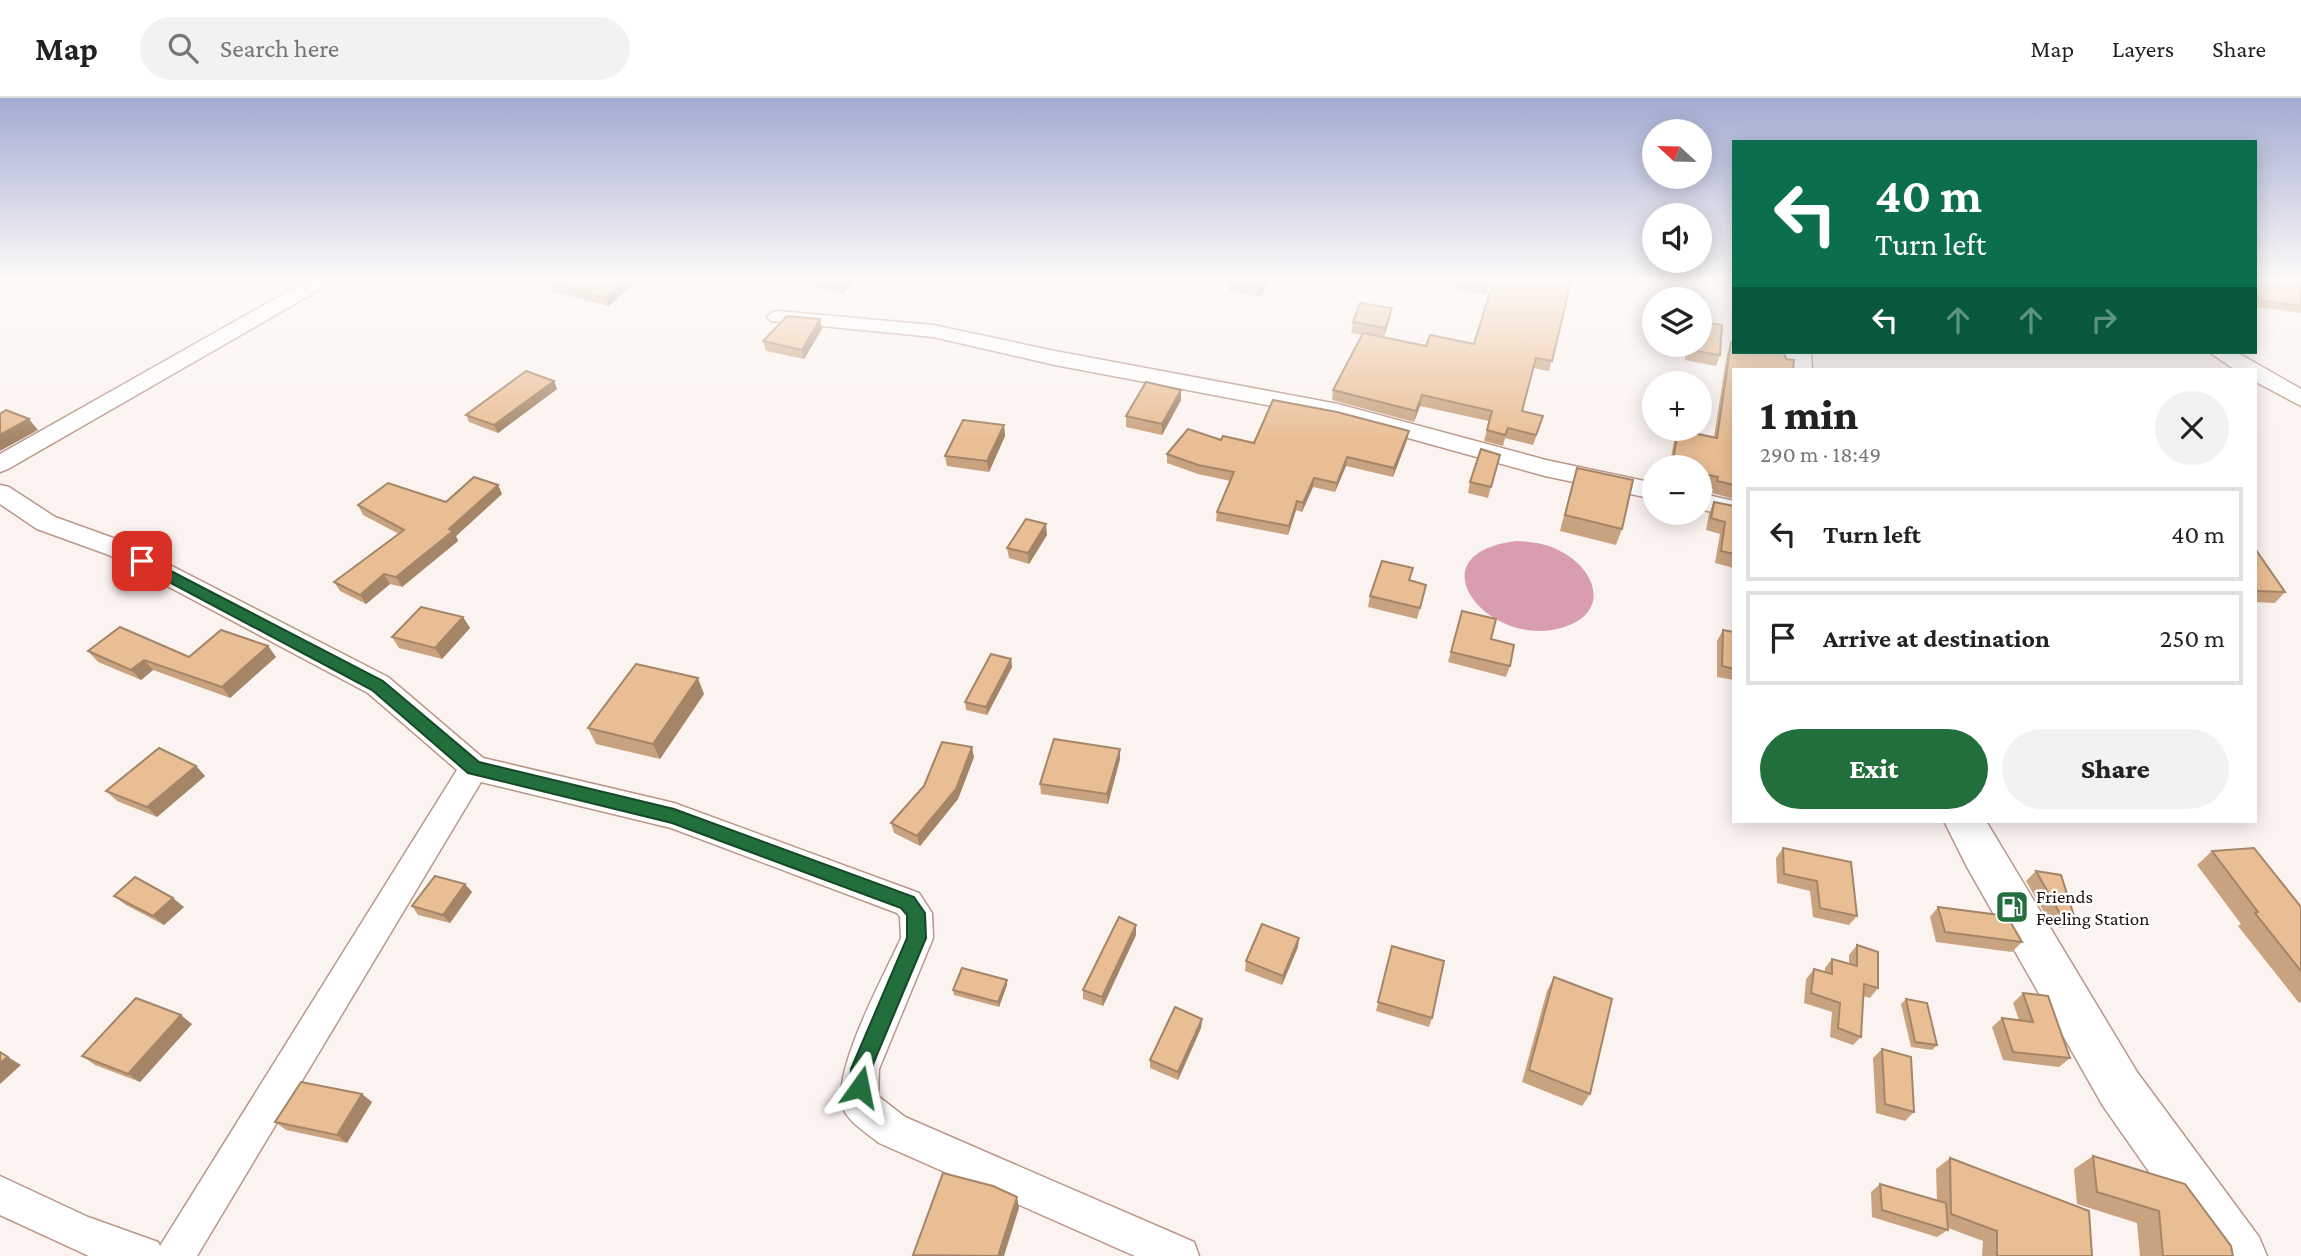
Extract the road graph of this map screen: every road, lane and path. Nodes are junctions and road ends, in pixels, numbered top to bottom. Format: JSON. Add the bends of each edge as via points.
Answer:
{"nodes":[{"id":1,"x":229,"y":333,"type":"edge"},
{"id":2,"x":942,"y":333,"type":"edge"},
{"id":3,"x":2224,"y":354,"type":"edge"},
{"id":4,"x":2248,"y":368,"type":"edge"},
{"id":5,"x":2257,"y":374,"type":"edge"},
{"id":6,"x":2301,"y":399,"type":"edge"},
{"id":7,"x":0,"y":464,"type":"edge"},
{"id":8,"x":1642,"y":488,"type":"edge"},
{"id":9,"x":0,"y":494,"type":"edge"},
{"id":10,"x":1712,"y":504,"type":"edge"},
{"id":11,"x":1732,"y":509,"type":"edge"},
{"id":12,"x":474,"y":768,"type":"junction"},
{"id":13,"x":1966,"y":823,"type":"edge"},
{"id":14,"x":0,"y":1195,"type":"edge"},
{"id":15,"x":144,"y":1256,"type":"edge"},
{"id":16,"x":176,"y":1256,"type":"edge"},
{"id":17,"x":1180,"y":1256,"type":"edge"},
{"id":18,"x":2240,"y":1256,"type":"edge"}],
"edges":[{"from":1,"to":7,"type":"street"},
{"from":2,"to":8,"type":"street","via":[[1338,411],[1545,468]]},
{"from":3,"to":4,"type":"street"},
{"from":5,"to":6,"type":"street"},
{"from":9,"to":12,"type":"street","via":[[46,523],[118,549],[378,685]]},
{"from":10,"to":11,"type":"street"},
{"from":12,"to":16,"type":"street"},
{"from":12,"to":17,"type":"street","via":[[674,816],[908,903],[916,913],[917,938],[861,1069],[860,1104],[892,1130]]},
{"from":13,"to":18,"type":"highway","via":[[2120,1089]]},
{"from":14,"to":15,"type":"street","via":[[81,1234]]}]}
